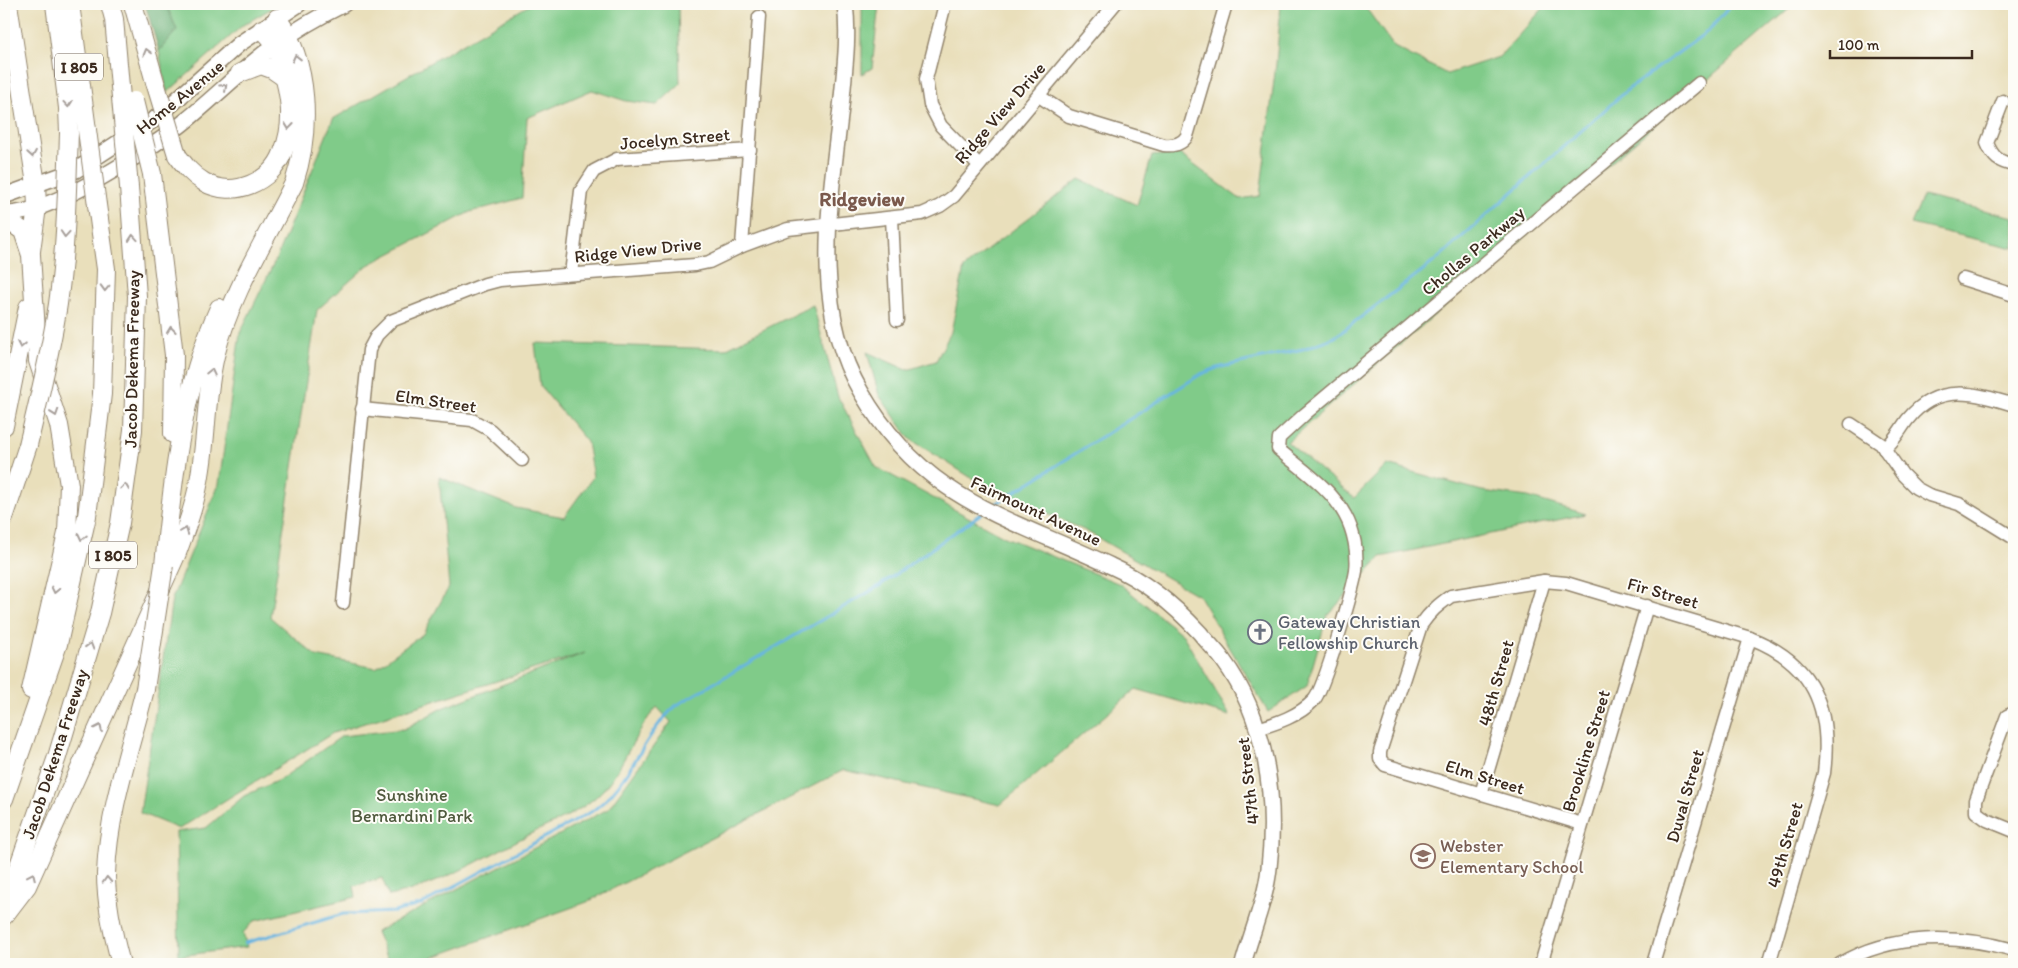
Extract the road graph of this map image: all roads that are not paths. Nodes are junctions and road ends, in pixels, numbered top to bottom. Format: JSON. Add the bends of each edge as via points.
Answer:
{"nodes":[{"id":1,"x":8,"y":4,"type":"edge"},
{"id":2,"x":55,"y":4,"type":"edge"},
{"id":3,"x":70,"y":4,"type":"edge"},
{"id":4,"x":134,"y":4,"type":"edge"},
{"id":5,"x":299,"y":4,"type":"edge"},
{"id":6,"x":344,"y":4,"type":"edge"},
{"id":7,"x":844,"y":4,"type":"edge"},
{"id":8,"x":945,"y":4,"type":"edge"},
{"id":9,"x":1115,"y":4,"type":"edge"},
{"id":10,"x":1226,"y":4,"type":"edge"},
{"id":11,"x":112,"y":12,"type":"edge"},
{"id":12,"x":759,"y":17,"type":"dead end"},
{"id":13,"x":277,"y":18,"type":"junction"},
{"id":14,"x":262,"y":29,"type":"junction"},
{"id":15,"x":283,"y":40,"type":"junction"},
{"id":16,"x":240,"y":73,"type":"junction"},
{"id":17,"x":285,"y":78,"type":"junction"},
{"id":18,"x":1699,"y":83,"type":"dead end"},
{"id":19,"x":1039,"y":96,"type":"junction"},
{"id":20,"x":2003,"y":101,"type":"dead end"},
{"id":21,"x":128,"y":105,"type":"junction"},
{"id":22,"x":750,"y":150,"type":"junction"},
{"id":23,"x":978,"y":165,"type":"junction"},
{"id":24,"x":2014,"y":165,"type":"edge"},
{"id":25,"x":36,"y":184,"type":"junction"},
{"id":26,"x":4,"y":196,"type":"edge"},
{"id":27,"x":283,"y":204,"type":"junction"},
{"id":28,"x":37,"y":207,"type":"junction"},
{"id":29,"x":4,"y":214,"type":"edge"},
{"id":30,"x":892,"y":218,"type":"junction"},
{"id":31,"x":4,"y":220,"type":"edge"},
{"id":32,"x":828,"y":224,"type":"junction"},
{"id":33,"x":742,"y":246,"type":"junction"},
{"id":34,"x":31,"y":255,"type":"junction"},
{"id":35,"x":571,"y":274,"type":"junction"},
{"id":36,"x":1963,"y":279,"type":"dead end"},
{"id":37,"x":33,"y":280,"type":"junction"},
{"id":38,"x":2014,"y":295,"type":"edge"},
{"id":39,"x":897,"y":320,"type":"dead end"},
{"id":40,"x":2014,"y":405,"type":"edge"},
{"id":41,"x":362,"y":409,"type":"junction"},
{"id":42,"x":1851,"y":424,"type":"dead end"},
{"id":43,"x":4,"y":426,"type":"edge"},
{"id":44,"x":1278,"y":449,"type":"joint"},
{"id":45,"x":1884,"y":449,"type":"junction"},
{"id":46,"x":522,"y":460,"type":"dead end"},
{"id":47,"x":172,"y":489,"type":"junction"},
{"id":48,"x":4,"y":518,"type":"edge"},
{"id":49,"x":2014,"y":538,"type":"edge"},
{"id":50,"x":1544,"y":581,"type":"junction"},
{"id":51,"x":343,"y":603,"type":"dead end"},
{"id":52,"x":1648,"y":606,"type":"junction"},
{"id":53,"x":1750,"y":638,"type":"junction"},
{"id":54,"x":2014,"y":713,"type":"edge"},
{"id":55,"x":1257,"y":729,"type":"junction"},
{"id":56,"x":1827,"y":733,"type":"joint"},
{"id":57,"x":1380,"y":759,"type":"joint"},
{"id":58,"x":1482,"y":794,"type":"junction"},
{"id":59,"x":4,"y":795,"type":"edge"},
{"id":60,"x":4,"y":800,"type":"edge"},
{"id":61,"x":1582,"y":824,"type":"junction"},
{"id":62,"x":2014,"y":831,"type":"edge"},
{"id":63,"x":4,"y":908,"type":"edge"},
{"id":64,"x":4,"y":916,"type":"edge"},
{"id":65,"x":2014,"y":950,"type":"edge"},
{"id":66,"x":121,"y":964,"type":"edge"},
{"id":67,"x":1243,"y":964,"type":"edge"},
{"id":68,"x":1541,"y":964,"type":"edge"},
{"id":69,"x":1653,"y":964,"type":"edge"},
{"id":70,"x":1769,"y":964,"type":"edge"},
{"id":71,"x":1840,"y":964,"type":"edge"}],
"edges":[{"from":1,"to":25,"type":"highway","one_way":true},
{"from":2,"to":48,"type":"highway","one_way":true,"bridge":true,"via":[[68,108],[65,235],[52,344],[28,445]]},
{"from":3,"to":60,"type":"highway","name":"Jacob Dekema Freeway","number":"I 805","one_way":true,"bridge":true,"via":[[106,269],[102,384],[87,516],[58,644]]},
{"from":17,"to":4,"type":"highway","one_way":true,"bridge":true,"via":[[291,107],[290,131],[273,170],[243,188],[224,189],[205,183],[189,171],[178,155]]},
{"from":5,"to":13,"type":"main road","name":"Home Avenue"},
{"from":6,"to":15,"type":"main road","name":"Home Avenue"},
{"from":7,"to":32,"type":"main road","name":"Fairmount Avenue","via":[[846,50]]},
{"from":8,"to":23,"type":"street","via":[[926,79],[930,105],[941,126]]},
{"from":9,"to":19,"type":"street","name":"Ridge View Drive"},
{"from":10,"to":19,"type":"street","via":[[1183,142],[1164,145],[1069,116]]},
{"from":11,"to":21,"type":"highway"},
{"from":12,"to":22,"type":"street"},
{"from":13,"to":14,"type":"main road","name":"Home Avenue"},
{"from":13,"to":15,"type":"highway"},
{"from":14,"to":15,"type":"highway"},
{"from":14,"to":25,"type":"main road","name":"Home Avenue","via":[[239,44],[155,119],[76,170]]},
{"from":15,"to":16,"type":"main road","name":"Home Avenue"},
{"from":15,"to":17,"type":"highway"},
{"from":27,"to":15,"type":"highway","one_way":true,"via":[[298,169],[306,116],[302,82]]},
{"from":16,"to":17,"type":"highway","via":[[262,65]]},
{"from":28,"to":16,"type":"main road","name":"Home Avenue","one_way":true,"via":[[59,200],[164,137]]},
{"from":18,"to":44,"type":"street","name":"Chollas Parkway","via":[[1285,430],[1279,438]]},
{"from":19,"to":23,"type":"street","name":"Ridge View Drive"},
{"from":20,"to":24,"type":"street","via":[[1987,143],[2000,162]]},
{"from":47,"to":21,"type":"highway","one_way":true,"bridge":true,"via":[[174,355],[152,174]]},
{"from":63,"to":21,"type":"highway","name":"Jacob Dekema Freeway","number":"I 805","one_way":true,"bridge":true,"via":[[57,757],[100,613],[120,523],[133,430],[137,296],[129,187]]},
{"from":22,"to":33,"type":"street"},
{"from":22,"to":35,"type":"street","name":"Jocelyn Street","via":[[617,159],[594,171],[581,191]]},
{"from":23,"to":30,"type":"street","name":"Ridge View Drive","via":[[954,196],[940,206],[922,214]]},
{"from":25,"to":26,"type":"main road","name":"Home Avenue"},
{"from":25,"to":28,"type":"highway"},
{"from":27,"to":47,"type":"highway","via":[[244,265],[207,335],[189,391]]},
{"from":64,"to":27,"type":"highway","one_way":true,"via":[[27,886],[180,546],[197,490],[207,393],[222,332]]},
{"from":28,"to":29,"type":"main road","name":"Home Avenue"},
{"from":28,"to":34,"type":"highway"},
{"from":30,"to":32,"type":"street","name":"Ridge View Drive"},
{"from":30,"to":39,"type":"street"},
{"from":31,"to":34,"type":"highway","via":[[23,232]]},
{"from":32,"to":33,"type":"street","name":"Ridge View Drive","via":[[788,229]]},
{"from":32,"to":55,"type":"main road","name":"Fairmount Avenue","via":[[832,315],[847,366],[892,438],[946,488],[970,503],[1139,581],[1183,614],[1223,659],[1241,688]]},
{"from":33,"to":35,"type":"street","name":"Ridge View Drive","via":[[709,262],[694,265]]},
{"from":34,"to":37,"type":"highway"},
{"from":35,"to":41,"type":"street","name":"Ridge View Drive","via":[[485,284],[391,322],[377,335],[369,350]]},
{"from":36,"to":38,"type":"street"},
{"from":37,"to":43,"type":"highway","one_way":true},
{"from":37,"to":59,"type":"highway","one_way":true,"via":[[38,361],[60,425],[69,485],[67,533]]},
{"from":40,"to":45,"type":"street","via":[[1968,392],[1941,396],[1916,410]]},
{"from":41,"to":46,"type":"street","name":"Elm Street","via":[[472,420],[490,430]]},
{"from":41,"to":51,"type":"street","name":"Ridge View Drive"},
{"from":42,"to":45,"type":"street"},
{"from":44,"to":55,"type":"street","name":"47th Street","via":[[1332,496],[1345,515],[1355,546],[1356,570],[1324,680],[1314,700],[1286,720]]},
{"from":45,"to":49,"type":"street","via":[[1916,488],[1959,504]]},
{"from":66,"to":47,"type":"highway","one_way":true,"bridge":true,"via":[[111,929],[106,875],[113,810],[145,688]]},
{"from":50,"to":52,"type":"street","name":"Fir Street","via":[[1566,583]]},
{"from":50,"to":57,"type":"street","name":"Fir Street","via":[[1451,596],[1430,611],[1421,625]]},
{"from":50,"to":58,"type":"street","name":"48th Street"},
{"from":52,"to":53,"type":"street","name":"Fir Street"},
{"from":52,"to":61,"type":"street","name":"Brookline Street"},
{"from":53,"to":56,"type":"street","name":"Fir Street","via":[[1778,651],[1804,676],[1819,701]]},
{"from":53,"to":69,"type":"street","name":"Duval Street"},
{"from":54,"to":62,"type":"street","via":[[2007,716],[1976,800],[1976,812]]},
{"from":55,"to":67,"type":"main road","name":"47th Street","via":[[1266,757],[1273,829],[1269,872]]},
{"from":56,"to":70,"type":"street","name":"49th Street","via":[[1824,773]]},
{"from":57,"to":58,"type":"street","name":"Elm Street","via":[[1385,765]]},
{"from":58,"to":61,"type":"street","name":"Elm Street"},
{"from":61,"to":68,"type":"street","name":"Brookline Street"},
{"from":65,"to":71,"type":"street","via":[[1986,942],[1957,939],[1914,940],[1880,947]]}]}
